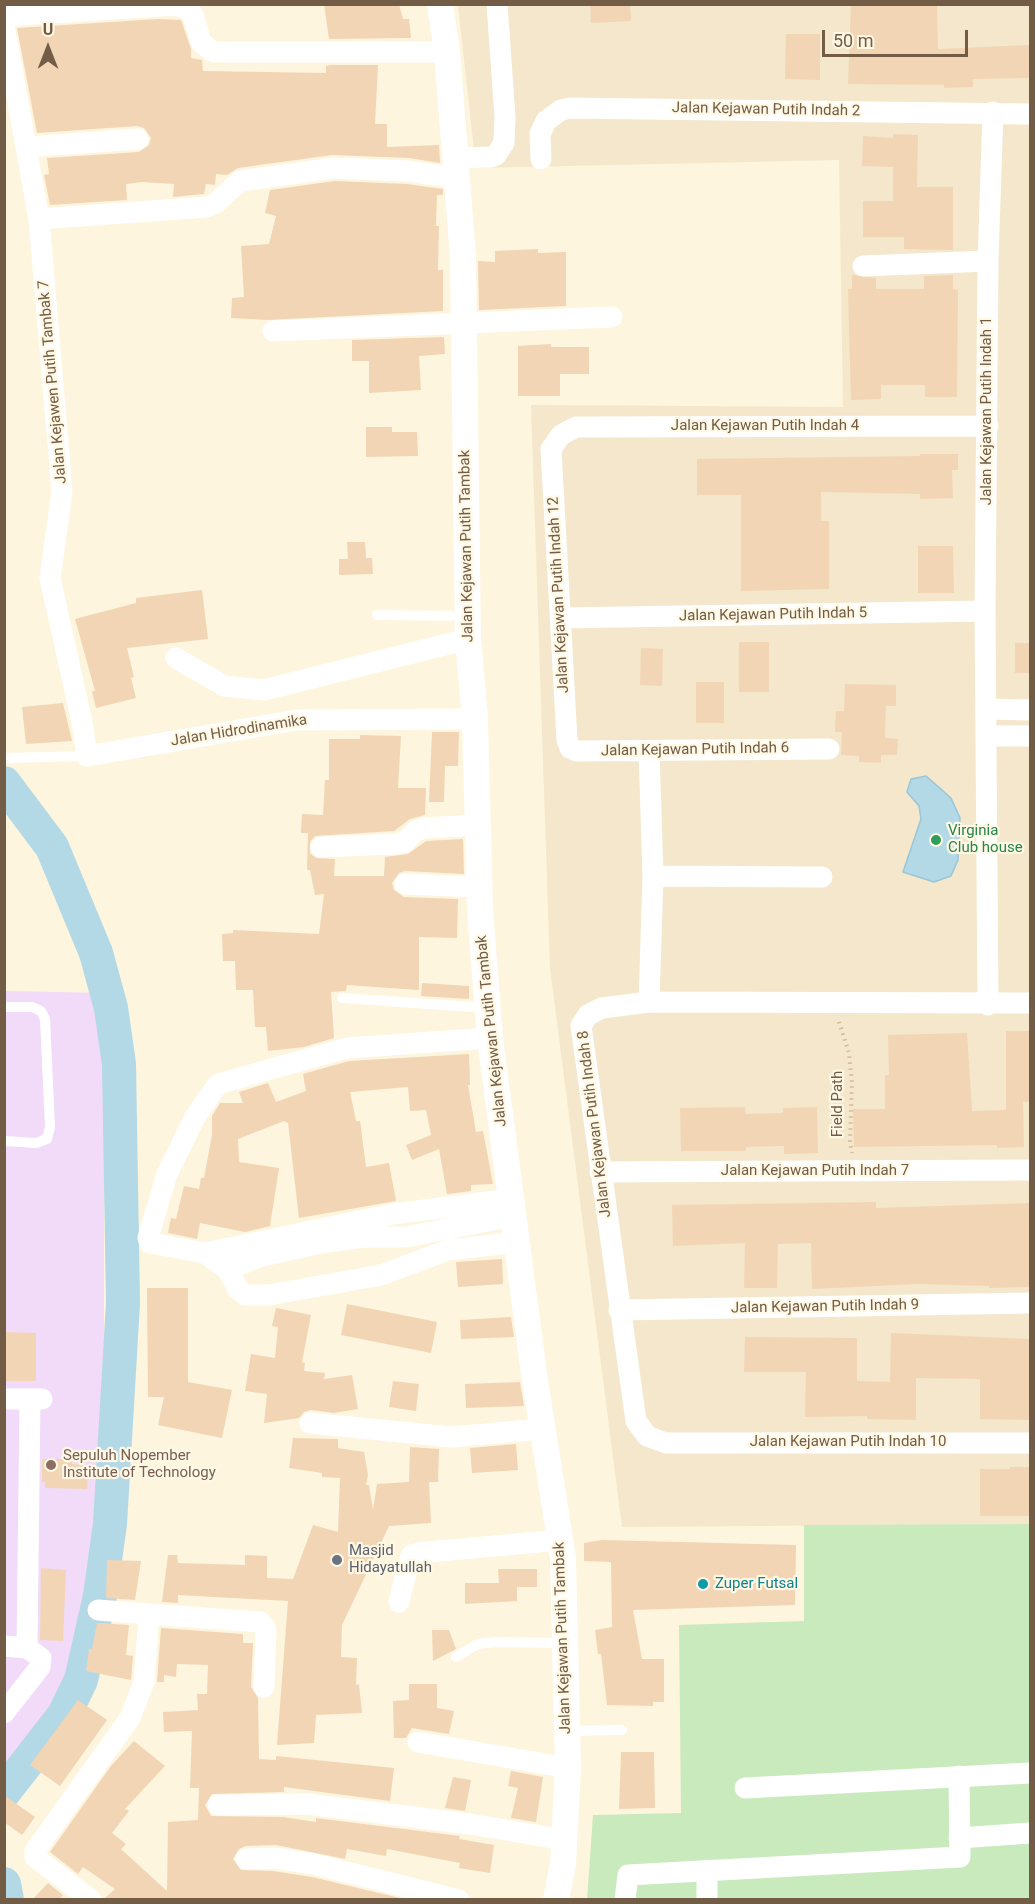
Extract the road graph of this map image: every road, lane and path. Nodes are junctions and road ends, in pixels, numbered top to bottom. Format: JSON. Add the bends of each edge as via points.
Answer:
{"nodes":[{"id":1,"x":440,"y":4,"type":"edge"},
{"id":2,"x":497,"y":4,"type":"edge"},
{"id":3,"x":4,"y":16,"type":"edge"},
{"id":4,"x":4,"y":25,"type":"edge"},
{"id":5,"x":447,"y":52,"type":"junction"},
{"id":6,"x":993,"y":112,"type":"junction"},
{"id":7,"x":12,"y":113,"type":"edge"},
{"id":8,"x":1028,"y":114,"type":"dead end"},
{"id":9,"x":138,"y":139,"type":"dead end"},
{"id":10,"x":26,"y":147,"type":"junction"},
{"id":11,"x":541,"y":159,"type":"dead end"},
{"id":12,"x":457,"y":168,"type":"junction"},
{"id":13,"x":39,"y":219,"type":"junction"},
{"id":14,"x":987,"y":261,"type":"junction"},
{"id":15,"x":863,"y":266,"type":"dead end"},
{"id":16,"x":612,"y":318,"type":"dead end"},
{"id":17,"x":464,"y":322,"type":"junction"},
{"id":18,"x":273,"y":331,"type":"dead end"},
{"id":19,"x":988,"y":426,"type":"junction"},
{"id":20,"x":551,"y":449,"type":"joint"},
{"id":21,"x":985,"y":611,"type":"junction"},
{"id":22,"x":376,"y":615,"type":"dead end"},
{"id":23,"x":561,"y":618,"type":"junction"},
{"id":24,"x":467,"y":627,"type":"junction"},
{"id":25,"x":176,"y":658,"type":"dead end"},
{"id":26,"x":988,"y":710,"type":"junction"},
{"id":27,"x":1030,"y":710,"type":"edge"},
{"id":28,"x":475,"y":719,"type":"junction"},
{"id":29,"x":988,"y":736,"type":"junction"},
{"id":30,"x":1030,"y":736,"type":"edge"},
{"id":31,"x":567,"y":740,"type":"joint"},
{"id":32,"x":829,"y":749,"type":"dead end"},
{"id":33,"x":649,"y":751,"type":"junction"},
{"id":34,"x":87,"y":756,"type":"junction"},
{"id":35,"x":4,"y":758,"type":"edge"},
{"id":36,"x":478,"y":825,"type":"junction"},
{"id":37,"x":321,"y":847,"type":"dead end"},
{"id":38,"x":653,"y":876,"type":"junction"},
{"id":39,"x":822,"y":877,"type":"dead end"},
{"id":40,"x":405,"y":884,"type":"dead end"},
{"id":41,"x":480,"y":887,"type":"junction"},
{"id":42,"x":342,"y":998,"type":"dead end"},
{"id":43,"x":649,"y":1002,"type":"junction"},
{"id":44,"x":836,"y":1003,"type":"junction"},
{"id":45,"x":1030,"y":1003,"type":"edge"},
{"id":46,"x":988,"y":1005,"type":"junction"},
{"id":47,"x":4,"y":1007,"type":"edge"},
{"id":48,"x":488,"y":1008,"type":"junction"},
{"id":49,"x":490,"y":1038,"type":"junction"},
{"id":50,"x":4,"y":1142,"type":"edge"},
{"id":51,"x":855,"y":1170,"type":"junction"},
{"id":52,"x":1030,"y":1170,"type":"edge"},
{"id":53,"x":600,"y":1172,"type":"junction"},
{"id":54,"x":512,"y":1207,"type":"junction"},
{"id":55,"x":406,"y":1237,"type":"junction"},
{"id":56,"x":518,"y":1242,"type":"junction"},
{"id":57,"x":205,"y":1253,"type":"junction"},
{"id":58,"x":415,"y":1263,"type":"junction"},
{"id":59,"x":228,"y":1270,"type":"junction"},
{"id":60,"x":1030,"y":1304,"type":"edge"},
{"id":61,"x":619,"y":1310,"type":"junction"},
{"id":62,"x":4,"y":1399,"type":"edge"},
{"id":63,"x":310,"y":1423,"type":"dead end"},
{"id":64,"x":542,"y":1429,"type":"junction"},
{"id":65,"x":666,"y":1443,"type":"joint"},
{"id":66,"x":1030,"y":1443,"type":"edge"},
{"id":67,"x":560,"y":1540,"type":"junction"},
{"id":68,"x":399,"y":1602,"type":"dead end"},
{"id":69,"x":98,"y":1610,"type":"dead end"},
{"id":70,"x":149,"y":1614,"type":"junction"},
{"id":71,"x":565,"y":1643,"type":"junction"},
{"id":72,"x":4,"y":1646,"type":"edge"},
{"id":73,"x":27,"y":1648,"type":"junction"},
{"id":74,"x":456,"y":1657,"type":"dead end"},
{"id":75,"x":264,"y":1687,"type":"dead end"},
{"id":76,"x":4,"y":1713,"type":"edge"},
{"id":77,"x":622,"y":1730,"type":"dead end"},
{"id":78,"x":567,"y":1731,"type":"junction"},
{"id":79,"x":418,"y":1742,"type":"dead end"},
{"id":80,"x":568,"y":1768,"type":"junction"},
{"id":81,"x":1030,"y":1773,"type":"edge"},
{"id":82,"x":959,"y":1776,"type":"junction"},
{"id":83,"x":746,"y":1788,"type":"dead end"},
{"id":84,"x":218,"y":1805,"type":"dead end"},
{"id":85,"x":1030,"y":1833,"type":"edge"},
{"id":86,"x":959,"y":1838,"type":"junction"},
{"id":87,"x":565,"y":1840,"type":"junction"},
{"id":88,"x":246,"y":1859,"type":"dead end"},
{"id":89,"x":707,"y":1870,"type":"junction"},
{"id":90,"x":91,"y":1899,"type":"edge"},
{"id":91,"x":459,"y":1899,"type":"edge"},
{"id":92,"x":556,"y":1899,"type":"edge"},
{"id":93,"x":625,"y":1899,"type":"edge"},
{"id":94,"x":707,"y":1899,"type":"edge"}],
"edges":[{"from":1,"to":5,"type":"street","name":"Jalan Kejawan Putih Tambak"},
{"from":2,"to":12,"type":"street","via":[[504,142],[491,157]]},
{"from":3,"to":5,"type":"street","via":[[176,5],[194,15],[201,42],[213,52]]},
{"from":4,"to":7,"type":"street","name":"Jalan Kejawen Putih Tambak 7"},
{"from":5,"to":12,"type":"street","name":"Jalan Kejawan Putih Tambak"},
{"from":6,"to":8,"type":"street","name":"Jalan Kejawan Putih Indah 2"},
{"from":6,"to":11,"type":"street","name":"Jalan Kejawan Putih Indah 2","via":[[570,108],[554,114],[543,125]]},
{"from":6,"to":14,"type":"street","name":"Jalan Kejawan Putih Indah 1"},
{"from":7,"to":10,"type":"street","name":"Jalan Kejawen Putih Tambak 7"},
{"from":9,"to":10,"type":"street"},
{"from":10,"to":13,"type":"street","name":"Jalan Kejawen Putih Tambak 7"},
{"from":12,"to":13,"type":"street","via":[[334,168],[240,181],[207,207]]},
{"from":12,"to":17,"type":"street","name":"Jalan Kejawan Putih Tambak"},
{"from":13,"to":34,"type":"street","name":"Jalan Kejawen Putih Tambak 7","via":[[62,492],[50,578]]},
{"from":14,"to":15,"type":"street"},
{"from":14,"to":19,"type":"street","name":"Jalan Kejawan Putih Indah 1"},
{"from":16,"to":17,"type":"street"},
{"from":17,"to":18,"type":"street"},
{"from":17,"to":24,"type":"street","name":"Jalan Kejawan Putih Tambak"},
{"from":19,"to":20,"type":"street","name":"Jalan Kejawan Putih Indah 4","via":[[576,427],[561,435]]},
{"from":19,"to":21,"type":"street","name":"Jalan Kejawan Putih Indah 1"},
{"from":20,"to":23,"type":"street","name":"Jalan Kejawan Putih Indah 12"},
{"from":21,"to":23,"type":"street","name":"Jalan Kejawan Putih Indah 5"},
{"from":21,"to":26,"type":"street","name":"Jalan Kejawan Putih Indah 1"},
{"from":22,"to":24,"type":"lane"},
{"from":23,"to":31,"type":"street","name":"Jalan Kejawan Putih Indah 12"},
{"from":24,"to":25,"type":"street","via":[[264,690],[224,686]]},
{"from":24,"to":28,"type":"street","name":"Jalan Kejawan Putih Tambak"},
{"from":26,"to":27,"type":"street"},
{"from":26,"to":29,"type":"street","name":"Jalan Kejawan Putih Indah 1"},
{"from":28,"to":34,"type":"street","name":"Jalan Hidrodinamika","via":[[297,720]]},
{"from":28,"to":36,"type":"street","name":"Jalan Kejawan Putih Tambak"},
{"from":29,"to":30,"type":"street"},
{"from":29,"to":46,"type":"street","name":"Jalan Kejawan Putih Indah 1"},
{"from":31,"to":33,"type":"street","name":"Jalan Kejawan Putih Indah 6","via":[[570,748],[577,751]]},
{"from":32,"to":33,"type":"street","name":"Jalan Kejawan Putih Indah 6"},
{"from":33,"to":38,"type":"street"},
{"from":34,"to":35,"type":"lane","name":"Jalan Hidrodinamika"},
{"from":36,"to":37,"type":"street","via":[[424,828],[396,844]]},
{"from":36,"to":41,"type":"street","name":"Jalan Kejawan Putih Tambak"},
{"from":38,"to":39,"type":"street"},
{"from":38,"to":43,"type":"street"},
{"from":40,"to":41,"type":"street"},
{"from":41,"to":48,"type":"street","name":"Jalan Kejawan Putih Tambak"},
{"from":42,"to":48,"type":"lane"},
{"from":43,"to":44,"type":"street","name":"Jalan Kejawan Putih Indah 8"},
{"from":43,"to":53,"type":"street","name":"Jalan Kejawan Putih Indah 8","via":[[602,1008],[588,1015],[581,1026]]},
{"from":44,"to":46,"type":"street","name":"Jalan Kejawan Putih Indah 8"},
{"from":44,"to":51,"type":"path","name":"Field Path","via":[[849,1053],[850,1142]]},
{"from":45,"to":46,"type":"street","name":"Jalan Kejawan Putih Indah 8"},
{"from":47,"to":50,"type":"lane","via":[[32,1007],[41,1011],[45,1019],[50,1127],[47,1139],[36,1143]]},
{"from":48,"to":49,"type":"street","name":"Jalan Kejawan Putih Tambak"},
{"from":49,"to":54,"type":"street","name":"Jalan Kejawan Putih Tambak"},
{"from":49,"to":57,"type":"street","via":[[347,1048],[218,1084],[195,1117],[167,1174],[148,1238],[150,1243]]},
{"from":51,"to":52,"type":"street","name":"Jalan Kejawan Putih Indah 7"},
{"from":51,"to":53,"type":"street","name":"Jalan Kejawan Putih Indah 7"},
{"from":53,"to":61,"type":"street","name":"Jalan Kejawan Putih Indah 8"},
{"from":54,"to":55,"type":"street"},
{"from":54,"to":56,"type":"street","name":"Jalan Kejawan Putih Tambak"},
{"from":54,"to":57,"type":"street","via":[[393,1214]]},
{"from":55,"to":58,"type":"street"},
{"from":55,"to":59,"type":"street","via":[[326,1242],[258,1257]]},
{"from":56,"to":58,"type":"street","via":[[448,1250]]},
{"from":56,"to":64,"type":"street","name":"Jalan Kejawan Putih Tambak"},
{"from":57,"to":59,"type":"street"},
{"from":58,"to":59,"type":"street","via":[[381,1275],[269,1295],[245,1295]]},
{"from":60,"to":61,"type":"street","name":"Jalan Kejawan Putih Indah 9"},
{"from":61,"to":65,"type":"street","name":"Jalan Kejawan Putih Indah 8","via":[[636,1421],[647,1436]]},
{"from":62,"to":73,"type":"street","via":[[36,1399]]},
{"from":63,"to":64,"type":"street","via":[[451,1437]]},
{"from":64,"to":67,"type":"street","name":"Jalan Kejawan Putih Tambak"},
{"from":65,"to":66,"type":"street","name":"Jalan Kejawan Putih Indah 10"},
{"from":67,"to":68,"type":"street","via":[[412,1555]]},
{"from":67,"to":71,"type":"street","name":"Jalan Kejawan Putih Tambak"},
{"from":69,"to":70,"type":"street"},
{"from":70,"to":75,"type":"street","via":[[260,1622],[266,1629]]},
{"from":70,"to":90,"type":"street","via":[[139,1700],[35,1851],[38,1862]]},
{"from":71,"to":74,"type":"lane","via":[[478,1644]]},
{"from":71,"to":78,"type":"street","name":"Jalan Kejawan Putih Tambak"},
{"from":72,"to":73,"type":"street"},
{"from":73,"to":76,"type":"street","via":[[41,1658],[40,1666]]},
{"from":77,"to":78,"type":"lane"},
{"from":78,"to":80,"type":"street","name":"Jalan Kejawan Putih Tambak"},
{"from":79,"to":80,"type":"street"},
{"from":80,"to":87,"type":"street","name":"Jalan Kejawan Putih Tambak"},
{"from":81,"to":82,"type":"street"},
{"from":82,"to":83,"type":"street"},
{"from":82,"to":86,"type":"street"},
{"from":84,"to":87,"type":"street","via":[[307,1804]]},
{"from":85,"to":86,"type":"street"},
{"from":86,"to":89,"type":"street","via":[[960,1857]]},
{"from":87,"to":92,"type":"street","name":"Jalan Kejawan Putih Tambak"},
{"from":88,"to":91,"type":"street","via":[[274,1858],[314,1864]]},
{"from":89,"to":93,"type":"street","via":[[628,1875]]},
{"from":89,"to":94,"type":"street"}]}
